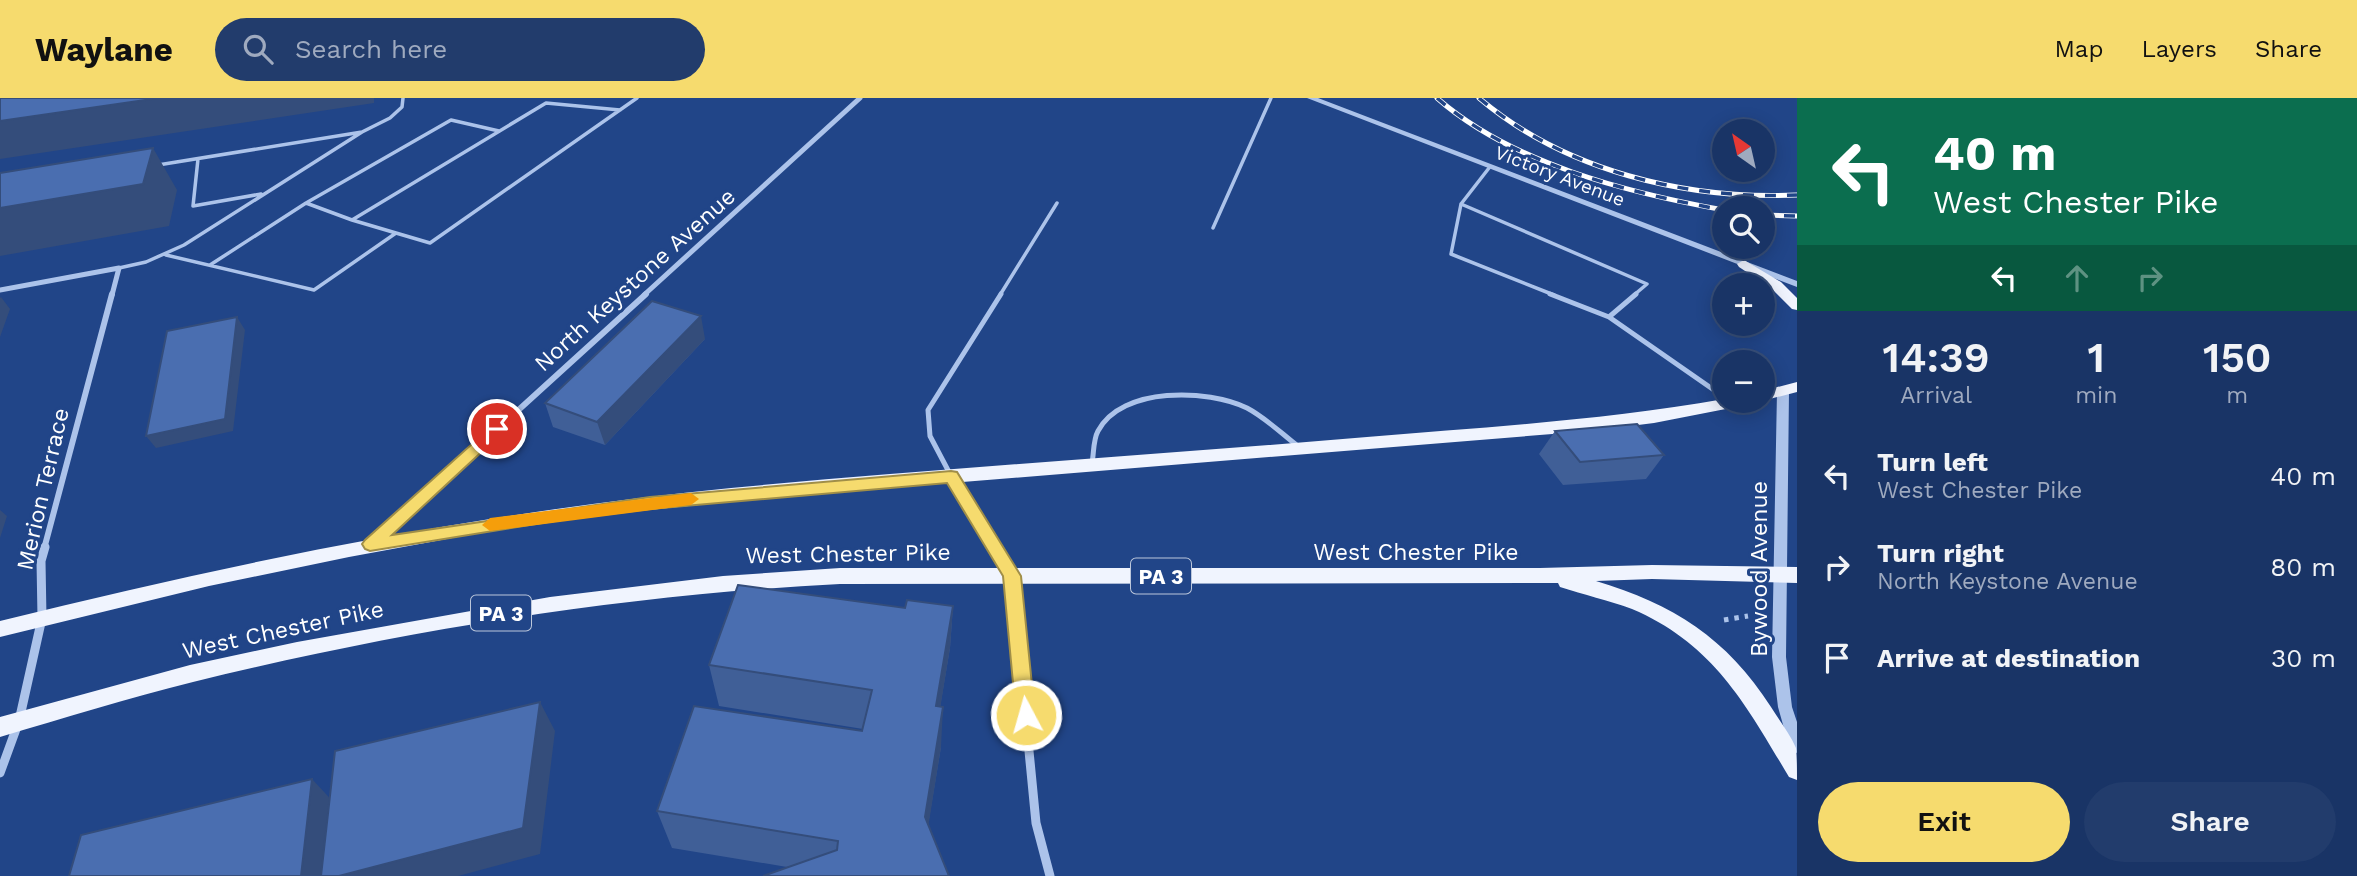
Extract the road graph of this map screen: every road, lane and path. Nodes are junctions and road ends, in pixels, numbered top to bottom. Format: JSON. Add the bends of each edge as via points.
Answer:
{"nodes":[{"id":1,"x":403,"y":98,"type":"edge"},
{"id":2,"x":637,"y":98,"type":"edge"},
{"id":3,"x":860,"y":98,"type":"edge"},
{"id":4,"x":1271,"y":98,"type":"edge"},
{"id":5,"x":1311,"y":98,"type":"edge"},
{"id":6,"x":620,"y":110,"type":"junction"},
{"id":7,"x":499,"y":131,"type":"junction"},
{"id":8,"x":362,"y":132,"type":"junction"},
{"id":9,"x":198,"y":159,"type":"junction"},
{"id":10,"x":145,"y":167,"type":"edge"},
{"id":11,"x":1489,"y":168,"type":"junction"},
{"id":12,"x":266,"y":193,"type":"junction"},
{"id":13,"x":306,"y":203,"type":"junction"},
{"id":14,"x":1057,"y":203,"type":"dead end"},
{"id":15,"x":1461,"y":204,"type":"junction"},
{"id":16,"x":352,"y":220,"type":"junction"},
{"id":17,"x":1213,"y":228,"type":"dead end"},
{"id":18,"x":396,"y":233,"type":"junction"},
{"id":19,"x":166,"y":254,"type":"junction"},
{"id":20,"x":1744,"y":264,"type":"junction"},
{"id":21,"x":210,"y":265,"type":"junction"},
{"id":22,"x":120,"y":268,"type":"junction"},
{"id":23,"x":1797,"y":284,"type":"edge"},
{"id":24,"x":0,"y":290,"type":"edge"},
{"id":25,"x":1797,"y":306,"type":"edge"},
{"id":26,"x":1609,"y":317,"type":"junction"},
{"id":27,"x":1797,"y":373,"type":"edge"},
{"id":28,"x":1712,"y":387,"type":"edge"},
{"id":29,"x":1790,"y":389,"type":"edge"},
{"id":30,"x":1712,"y":403,"type":"edge"},
{"id":31,"x":1301,"y":449,"type":"junction"},
{"id":32,"x":1091,"y":466,"type":"junction"},
{"id":33,"x":951,"y":477,"type":"junction"},
{"id":34,"x":370,"y":544,"type":"junction"},
{"id":35,"x":1789,"y":575,"type":"edge"},
{"id":36,"x":1012,"y":576,"type":"junction"},
{"id":37,"x":1540,"y":576,"type":"junction"},
{"id":38,"x":1748,"y":616,"type":"dead end"},
{"id":39,"x":42,"y":618,"type":"junction"},
{"id":40,"x":1713,"y":622,"type":"dead end"},
{"id":41,"x":0,"y":629,"type":"edge"},
{"id":42,"x":9,"y":724,"type":"edge"},
{"id":43,"x":1797,"y":746,"type":"edge"},
{"id":44,"x":1797,"y":770,"type":"edge"},
{"id":45,"x":0,"y":772,"type":"edge"},
{"id":46,"x":1050,"y":876,"type":"edge"}],
"edges":[{"from":1,"to":8,"type":"lane","via":[[402,107],[390,118]]},
{"from":2,"to":6,"type":"lane"},
{"from":3,"to":34,"type":"street","name":"North Keystone Avenue"},
{"from":4,"to":17,"type":"lane"},
{"from":5,"to":11,"type":"street","name":"Victory Avenue"},
{"from":6,"to":7,"type":"lane","via":[[546,103]]},
{"from":6,"to":18,"type":"lane","via":[[430,243]]},
{"from":7,"to":13,"type":"lane","via":[[451,120]]},
{"from":7,"to":16,"type":"lane"},
{"from":8,"to":9,"type":"lane"},
{"from":8,"to":12,"type":"lane"},
{"from":9,"to":10,"type":"lane"},
{"from":9,"to":12,"type":"lane","via":[[193,206]]},
{"from":11,"to":15,"type":"lane"},
{"from":11,"to":20,"type":"street","name":"Victory Avenue"},
{"from":12,"to":19,"type":"lane"},
{"from":13,"to":16,"type":"lane"},
{"from":13,"to":21,"type":"lane"},
{"from":14,"to":33,"type":"lane","via":[[928,410],[931,443]]},
{"from":15,"to":26,"type":"lane","via":[[1451,254]]},
{"from":15,"to":26,"type":"lane","via":[[1647,284]]},
{"from":16,"to":18,"type":"lane"},
{"from":18,"to":21,"type":"lane","via":[[314,290]]},
{"from":19,"to":21,"type":"lane"},
{"from":19,"to":22,"type":"lane"},
{"from":20,"to":23,"type":"street","name":"Victory Avenue"},
{"from":20,"to":25,"type":"main road"},
{"from":22,"to":24,"type":"street"},
{"from":22,"to":39,"type":"street","name":"Merion Terrace","via":[[41,561]]},
{"from":26,"to":28,"type":"lane"},
{"from":27,"to":29,"type":"main road"},
{"from":29,"to":35,"type":"street","name":"Bywood Avenue"},
{"from":30,"to":31,"type":"main road","via":[[1590,425]]},
{"from":31,"to":32,"type":"main road"},
{"from":31,"to":32,"type":"lane","via":[[1239,404],[1181,394],[1143,399],[1110,415],[1098,431]]},
{"from":32,"to":33,"type":"main road"},
{"from":33,"to":34,"type":"main road","via":[[650,503]]},
{"from":33,"to":36,"type":"street"},
{"from":34,"to":39,"type":"main road"},
{"from":35,"to":37,"type":"main road","name":"West Chester Pike","number":"PA 3","via":[[1652,572]]},
{"from":35,"to":43,"type":"street","name":"Bywood Avenue","via":[[1780,657],[1784,707]]},
{"from":36,"to":37,"type":"main road","name":"West Chester Pike","number":"PA 3"},
{"from":36,"to":42,"type":"main road","name":"West Chester Pike","number":"PA 3","via":[[746,580],[562,603],[300,650],[166,680]]},
{"from":36,"to":46,"type":"street","via":[[1036,823]]},
{"from":37,"to":44,"type":"main road","via":[[1632,599],[1695,636],[1740,680]]},
{"from":38,"to":40,"type":"path"},
{"from":39,"to":41,"type":"main road"},
{"from":39,"to":42,"type":"street","name":"Merion Terrace"},
{"from":42,"to":45,"type":"street","name":"Merion Terrace"}]}
